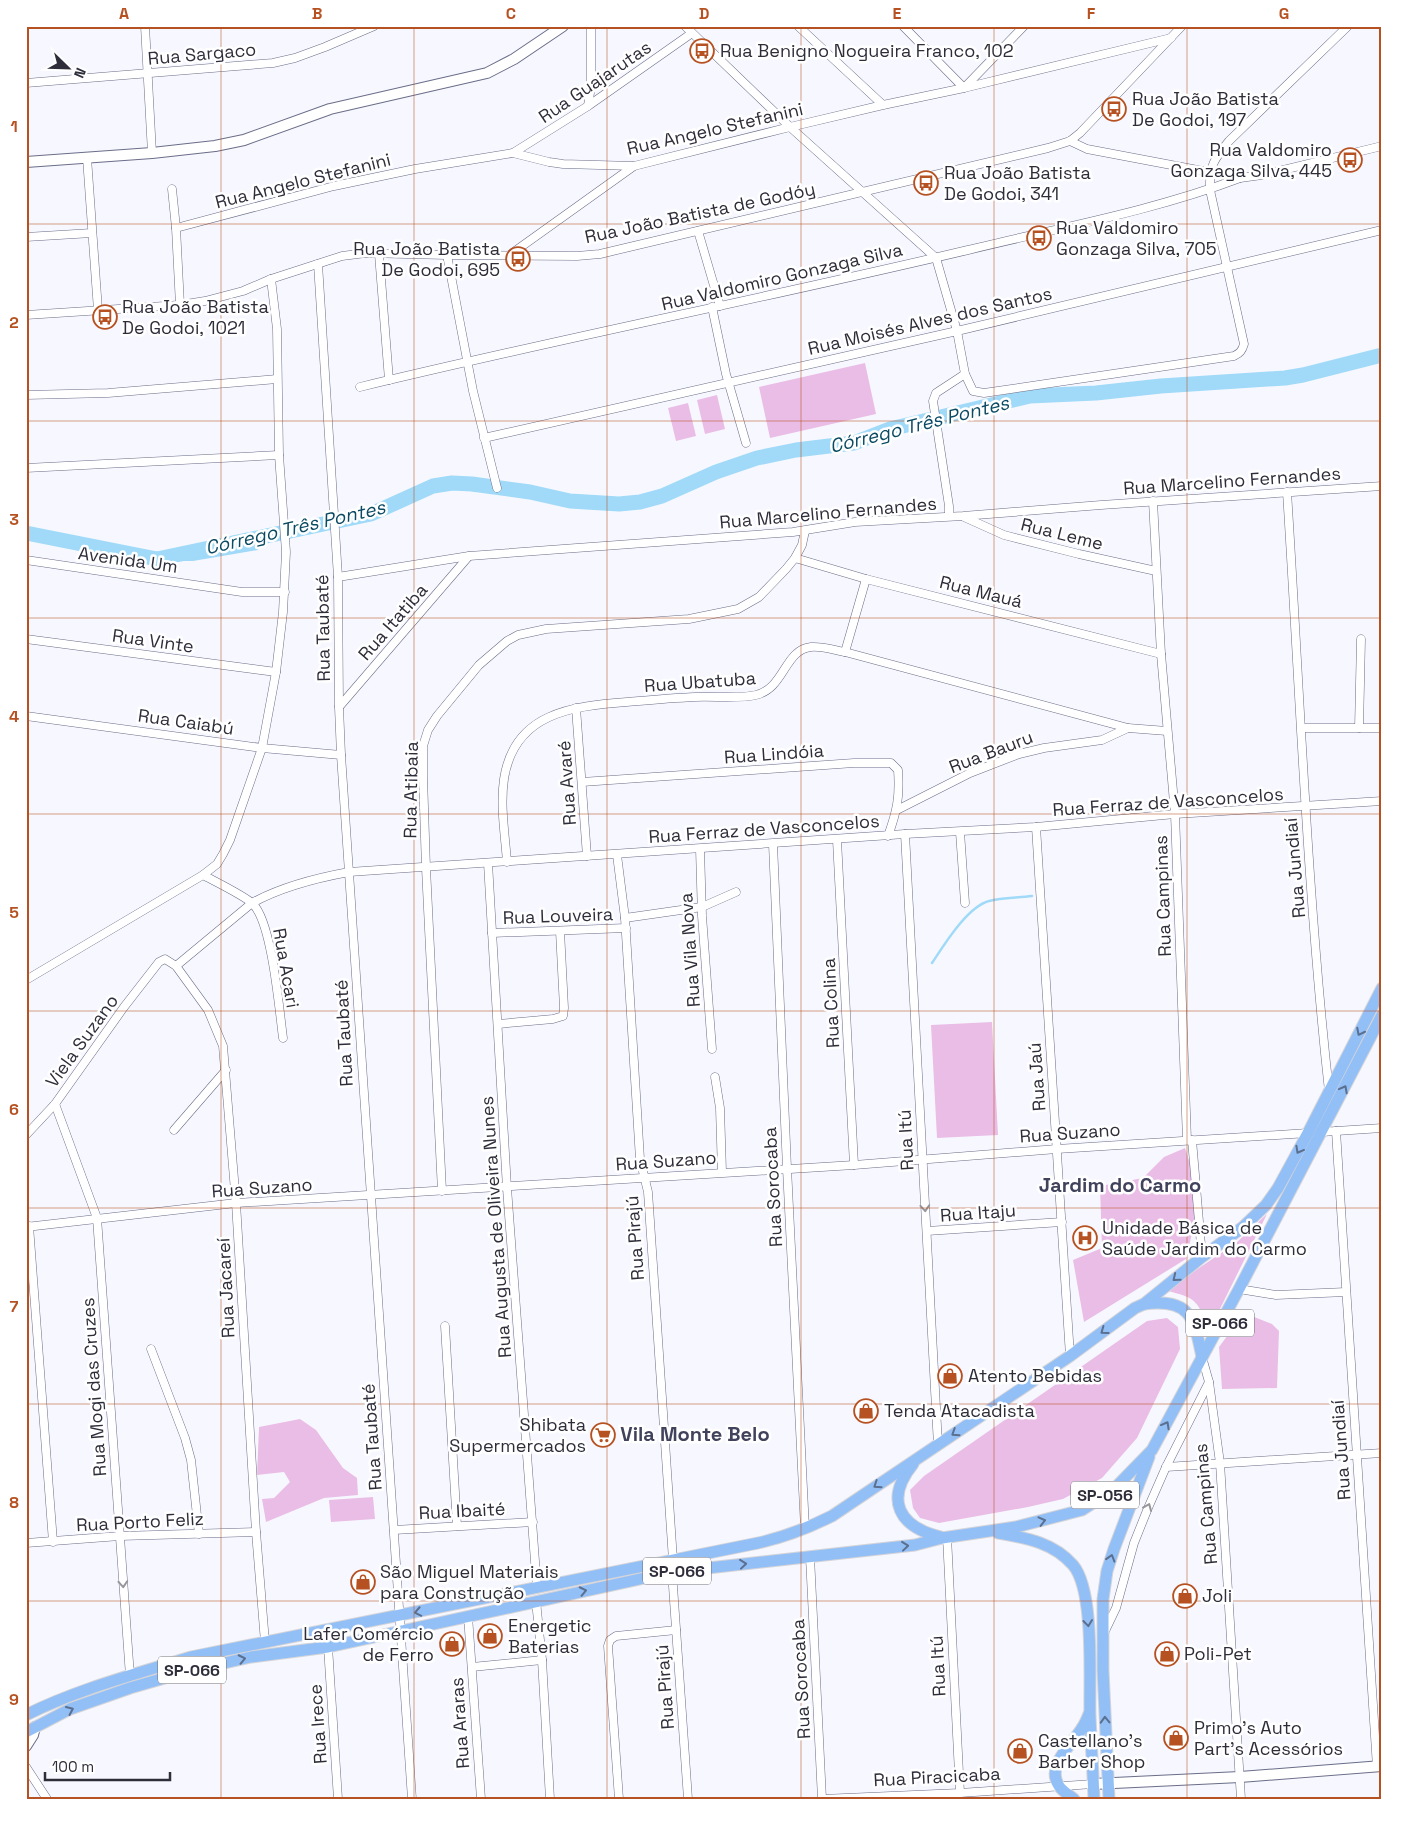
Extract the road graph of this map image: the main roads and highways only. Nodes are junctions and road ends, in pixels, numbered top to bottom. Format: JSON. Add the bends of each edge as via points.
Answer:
{"nodes":[{"id":1,"x":563,"y":26,"type":"edge"},
{"id":2,"x":26,"y":162,"type":"edge"},
{"id":3,"x":1382,"y":988,"type":"edge"},
{"id":4,"x":1382,"y":1015,"type":"edge"},
{"id":5,"x":1144,"y":1304,"type":"junction"},
{"id":6,"x":1202,"y":1357,"type":"junction"},
{"id":7,"x":1152,"y":1450,"type":"junction"},
{"id":8,"x":918,"y":1458,"type":"junction"},
{"id":9,"x":989,"y":1532,"type":"junction"},
{"id":10,"x":944,"y":1537,"type":"junction"},
{"id":11,"x":1090,"y":1713,"type":"junction"},
{"id":12,"x":26,"y":1715,"type":"edge"},
{"id":13,"x":30,"y":1729,"type":"edge"},
{"id":14,"x":26,"y":1746,"type":"edge"},
{"id":15,"x":1380,"y":1767,"type":"edge"},
{"id":16,"x":1108,"y":1783,"type":"junction"},
{"id":17,"x":1093,"y":1784,"type":"junction"},
{"id":18,"x":1074,"y":1799,"type":"edge"},
{"id":19,"x":1094,"y":1799,"type":"edge"},
{"id":20,"x":1109,"y":1799,"type":"edge"}],
"edges":[{"from":1,"to":2,"type":"main road","via":[[487,73],[330,109],[244,140],[152,153]]},
{"from":3,"to":5,"type":"main road","one_way":true,"via":[[1330,1092],[1266,1205],[1243,1227]]},
{"from":6,"to":4,"type":"main road","number":"SP-066","one_way":true},
{"from":5,"to":6,"type":"main road","via":[[1169,1304],[1191,1316]]},
{"from":5,"to":8,"type":"main road","one_way":true},
{"from":7,"to":6,"type":"main road","number":"SP-056","one_way":true},
{"from":9,"to":7,"type":"main road","number":"SP-056","one_way":true,"via":[[1082,1510],[1112,1490]]},
{"from":16,"to":7,"type":"main road","number":"SP-056","one_way":true,"via":[[1103,1599],[1114,1549]]},
{"from":8,"to":10,"type":"main road","via":[[900,1487],[899,1509],[904,1519],[916,1529]]},
{"from":8,"to":12,"type":"main road","number":"SP-066","one_way":true,"via":[[850,1505],[784,1537],[191,1657],[49,1704]]},
{"from":9,"to":10,"type":"main road","number":"SP-056"},
{"from":9,"to":11,"type":"main road","number":"SP-056","one_way":true,"via":[[1046,1545],[1074,1566],[1081,1579],[1089,1629]]},
{"from":13,"to":10,"type":"main road","number":"SP-066","one_way":true,"via":[[70,1709],[130,1688],[251,1657],[328,1647],[672,1572],[914,1545]]},
{"from":11,"to":17,"type":"main road","number":"SP-056"},
{"from":11,"to":18,"type":"main road","via":[[1082,1729],[1061,1755],[1056,1770],[1059,1786]]},
{"from":13,"to":14,"type":"main road","via":[[33,1736]]},
{"from":15,"to":16,"type":"main road","name":"Rua Piracicaba"},
{"from":16,"to":17,"type":"main road","name":"Rua Piracicaba"},
{"from":16,"to":20,"type":"main road","number":"SP-056"},
{"from":17,"to":19,"type":"main road","number":"SP-056"}]}
